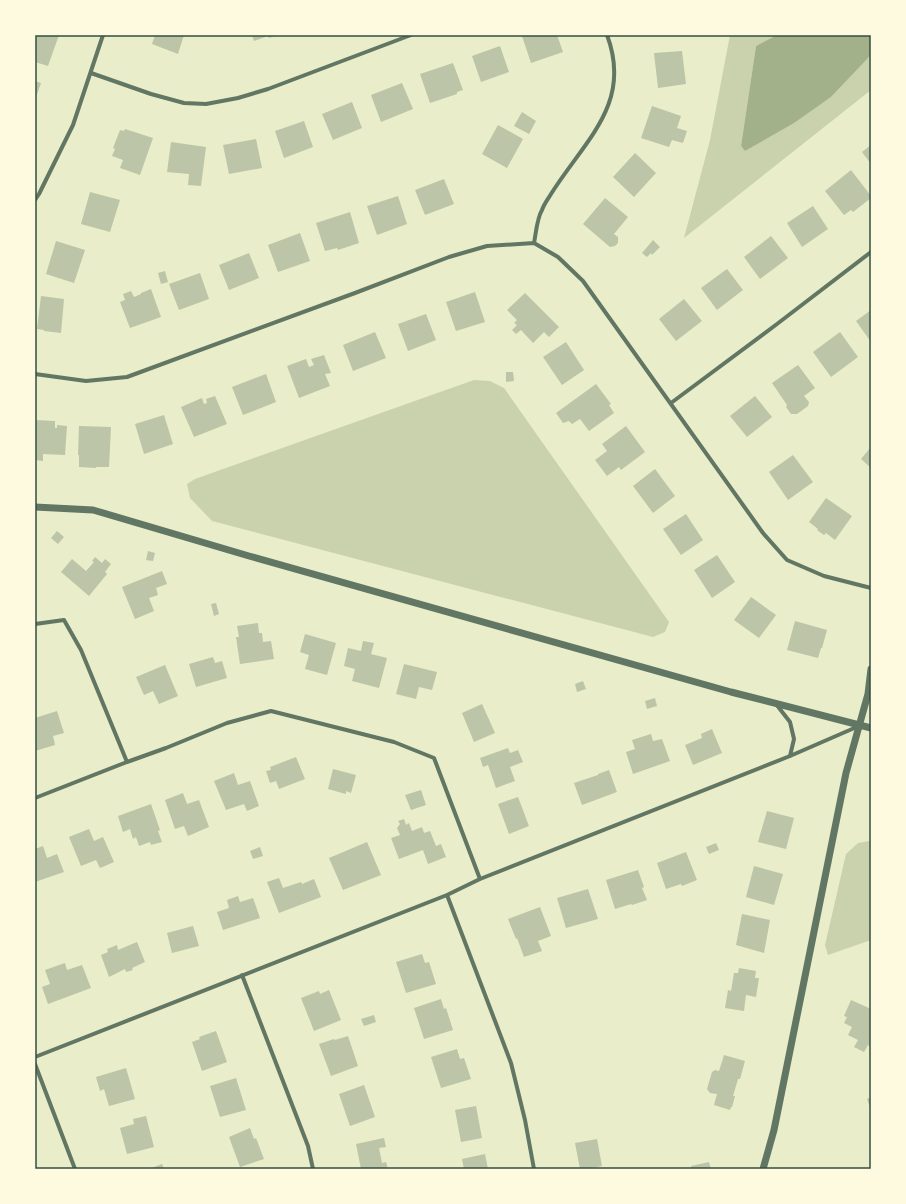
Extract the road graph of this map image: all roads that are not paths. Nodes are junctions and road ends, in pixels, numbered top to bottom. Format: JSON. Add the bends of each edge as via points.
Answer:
{"nodes":[{"id":1,"x":103,"y":35,"type":"edge"},
{"id":2,"x":411,"y":35,"type":"edge"},
{"id":3,"x":608,"y":35,"type":"edge"},
{"id":4,"x":91,"y":73,"type":"junction"},
{"id":5,"x":35,"y":200,"type":"edge"},
{"id":6,"x":534,"y":243,"type":"junction"},
{"id":7,"x":871,"y":252,"type":"edge"},
{"id":8,"x":35,"y":374,"type":"edge"},
{"id":9,"x":671,"y":403,"type":"junction"},
{"id":10,"x":35,"y":507,"type":"edge"},
{"id":11,"x":871,"y":588,"type":"edge"},
{"id":12,"x":35,"y":624,"type":"edge"},
{"id":13,"x":871,"y":669,"type":"edge"},
{"id":14,"x":776,"y":703,"type":"junction"},
{"id":15,"x":859,"y":726,"type":"junction"},
{"id":16,"x":871,"y":728,"type":"edge"},
{"id":17,"x":790,"y":756,"type":"junction"},
{"id":18,"x":127,"y":762,"type":"junction"},
{"id":19,"x":35,"y":798,"type":"edge"},
{"id":20,"x":480,"y":879,"type":"junction"},
{"id":21,"x":447,"y":895,"type":"junction"},
{"id":22,"x":242,"y":975,"type":"junction"},
{"id":23,"x":35,"y":1057,"type":"edge"},
{"id":24,"x":35,"y":1064,"type":"edge"},
{"id":25,"x":75,"y":1169,"type":"edge"},
{"id":26,"x":313,"y":1169,"type":"edge"},
{"id":27,"x":534,"y":1169,"type":"edge"},
{"id":28,"x":763,"y":1169,"type":"edge"}],
"edges":[{"from":1,"to":4,"type":"street"},
{"from":2,"to":4,"type":"street","via":[[268,89],[206,104],[184,103]]},
{"from":3,"to":6,"type":"street","via":[[615,70],[612,95],[604,116],[541,211]]},
{"from":4,"to":5,"type":"street","via":[[74,125]]},
{"from":6,"to":8,"type":"street","via":[[487,246],[450,257],[128,377],[86,381]]},
{"from":6,"to":9,"type":"street","via":[[558,257],[583,281]]},
{"from":7,"to":9,"type":"street"},
{"from":9,"to":11,"type":"street","via":[[763,533],[787,560],[824,576]]},
{"from":10,"to":14,"type":"street","via":[[93,510],[265,561]]},
{"from":12,"to":18,"type":"street","via":[[64,620],[82,650]]},
{"from":13,"to":15,"type":"street","via":[[868,694]]},
{"from":14,"to":15,"type":"street"},
{"from":14,"to":17,"type":"street","via":[[790,722],[794,739]]},
{"from":15,"to":16,"type":"street"},
{"from":15,"to":17,"type":"street"},
{"from":15,"to":28,"type":"street","via":[[846,772],[774,1130]]},
{"from":17,"to":20,"type":"street"},
{"from":18,"to":19,"type":"street"},
{"from":18,"to":20,"type":"street","via":[[227,723],[271,711],[394,742],[434,758]]},
{"from":20,"to":21,"type":"street"},
{"from":21,"to":22,"type":"street"},
{"from":21,"to":27,"type":"street","via":[[511,1063]]},
{"from":22,"to":23,"type":"street"},
{"from":22,"to":26,"type":"street","via":[[308,1146]]},
{"from":24,"to":25,"type":"street"}]}
